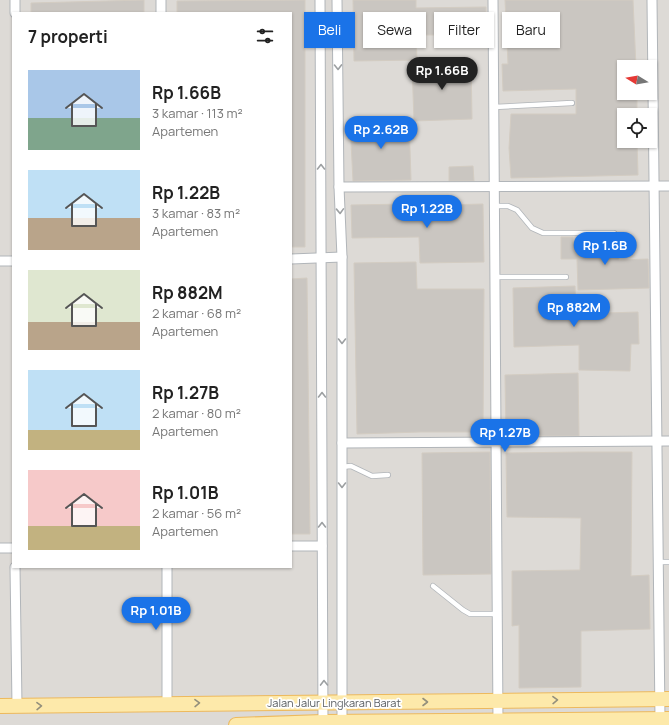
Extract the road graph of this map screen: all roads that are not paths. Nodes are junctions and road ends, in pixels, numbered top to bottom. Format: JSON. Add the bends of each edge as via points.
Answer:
{"nodes":[{"id":1,"x":14,"y":0,"type":"edge"},
{"id":2,"x":161,"y":0,"type":"edge"},
{"id":3,"x":320,"y":0,"type":"edge"},
{"id":4,"x":338,"y":0,"type":"edge"},
{"id":5,"x":493,"y":0,"type":"edge"},
{"id":6,"x":652,"y":0,"type":"edge"},
{"id":7,"x":15,"y":12,"type":"edge"},
{"id":8,"x":161,"y":12,"type":"edge"},
{"id":9,"x":572,"y":103,"type":"dead end"},
{"id":10,"x":494,"y":107,"type":"junction"},
{"id":11,"x":653,"y":186,"type":"junction"},
{"id":12,"x":669,"y":186,"type":"edge"},
{"id":13,"x":339,"y":187,"type":"junction"},
{"id":14,"x":494,"y":187,"type":"junction"},
{"id":15,"x":494,"y":206,"type":"junction"},
{"id":16,"x":614,"y":233,"type":"dead end"},
{"id":17,"x":342,"y":257,"type":"junction"},
{"id":18,"x":322,"y":259,"type":"junction"},
{"id":19,"x":292,"y":260,"type":"edge"},
{"id":20,"x":12,"y":261,"type":"edge"},
{"id":21,"x":0,"y":262,"type":"edge"},
{"id":22,"x":495,"y":277,"type":"junction"},
{"id":23,"x":566,"y":277,"type":"dead end"},
{"id":24,"x":658,"y":441,"type":"junction"},
{"id":25,"x":669,"y":441,"type":"edge"},
{"id":26,"x":342,"y":443,"type":"junction"},
{"id":27,"x":498,"y":443,"type":"junction"},
{"id":28,"x":341,"y":467,"type":"junction"},
{"id":29,"x":388,"y":475,"type":"dead end"},
{"id":30,"x":292,"y":546,"type":"edge"},
{"id":31,"x":322,"y":546,"type":"junction"},
{"id":32,"x":0,"y":548,"type":"edge"},
{"id":33,"x":12,"y":548,"type":"edge"},
{"id":34,"x":658,"y":562,"type":"junction"},
{"id":35,"x":669,"y":562,"type":"edge"},
{"id":36,"x":15,"y":568,"type":"edge"},
{"id":37,"x":167,"y":568,"type":"edge"},
{"id":38,"x":433,"y":586,"type":"dead end"},
{"id":39,"x":498,"y":614,"type":"junction"},
{"id":40,"x":665,"y":699,"type":"edge"},
{"id":41,"x":500,"y":701,"type":"junction"},
{"id":42,"x":324,"y":702,"type":"junction"},
{"id":43,"x":343,"y":702,"type":"junction"},
{"id":44,"x":167,"y":704,"type":"junction"},
{"id":45,"x":0,"y":706,"type":"edge"},
{"id":46,"x":17,"y":706,"type":"junction"},
{"id":47,"x":664,"y":719,"type":"edge"},
{"id":48,"x":342,"y":723,"type":"junction"},
{"id":49,"x":499,"y":723,"type":"edge"},
{"id":50,"x":323,"y":724,"type":"edge"},
{"id":51,"x":236,"y":725,"type":"edge"}],
"edges":[{"from":1,"to":7,"type":"street"},
{"from":2,"to":8,"type":"street"},
{"from":18,"to":3,"type":"street","one_way":true},
{"from":4,"to":13,"type":"street","one_way":true},
{"from":5,"to":10,"type":"street"},
{"from":6,"to":11,"type":"street"},
{"from":9,"to":10,"type":"lane"},
{"from":10,"to":14,"type":"street"},
{"from":11,"to":12,"type":"street"},
{"from":11,"to":14,"type":"street"},
{"from":11,"to":24,"type":"street"},
{"from":13,"to":14,"type":"street"},
{"from":13,"to":17,"type":"street","one_way":true},
{"from":14,"to":15,"type":"street"},
{"from":15,"to":16,"type":"lane","via":[[508,206],[517,210],[532,228],[543,233]]},
{"from":15,"to":22,"type":"street"},
{"from":17,"to":18,"type":"street"},
{"from":17,"to":26,"type":"street","one_way":true},
{"from":18,"to":19,"type":"street"},
{"from":31,"to":18,"type":"street","one_way":true},
{"from":20,"to":21,"type":"street"},
{"from":22,"to":23,"type":"lane"},
{"from":22,"to":27,"type":"street"},
{"from":24,"to":25,"type":"street"},
{"from":24,"to":27,"type":"street"},
{"from":24,"to":34,"type":"street"},
{"from":26,"to":27,"type":"street"},
{"from":26,"to":28,"type":"street"},
{"from":27,"to":39,"type":"street"},
{"from":28,"to":29,"type":"lane","via":[[351,466],[372,476]]},
{"from":28,"to":43,"type":"street","one_way":true},
{"from":30,"to":31,"type":"street"},
{"from":42,"to":31,"type":"street","one_way":true},
{"from":32,"to":33,"type":"street"},
{"from":34,"to":35,"type":"lane"},
{"from":34,"to":40,"type":"street"},
{"from":36,"to":46,"type":"street"},
{"from":37,"to":44,"type":"street"},
{"from":38,"to":39,"type":"lane","via":[[470,614]]},
{"from":39,"to":41,"type":"street"},
{"from":41,"to":40,"type":"main road","name":"Jalan Jalur Lingkaran Barat","one_way":true},
{"from":40,"to":47,"type":"street"},
{"from":43,"to":41,"type":"main road","name":"Jalan Jalur Lingkaran Barat","one_way":true},
{"from":41,"to":49,"type":"street"},
{"from":42,"to":43,"type":"main road","name":"Jalan Jalur Lingkaran Barat"},
{"from":44,"to":42,"type":"main road","name":"Jalan Jalur Lingkaran Barat","one_way":true},
{"from":42,"to":50,"type":"street"},
{"from":43,"to":48,"type":"street"},
{"from":46,"to":44,"type":"main road","name":"Jalan Jalur Lingkaran Barat","one_way":true},
{"from":45,"to":46,"type":"main road","name":"Jalan Jalur Lingkaran Barat"},
{"from":47,"to":49,"type":"main road","name":"Jalan Jalur Lingkaran Barat"},
{"from":48,"to":49,"type":"main road","name":"Jalan Jalur Lingkaran Barat"},
{"from":48,"to":50,"type":"main road","name":"Jalan Jalur Lingkaran Barat"},
{"from":50,"to":51,"type":"main road","name":"Jalan Jalur Lingkaran Barat"}]}
